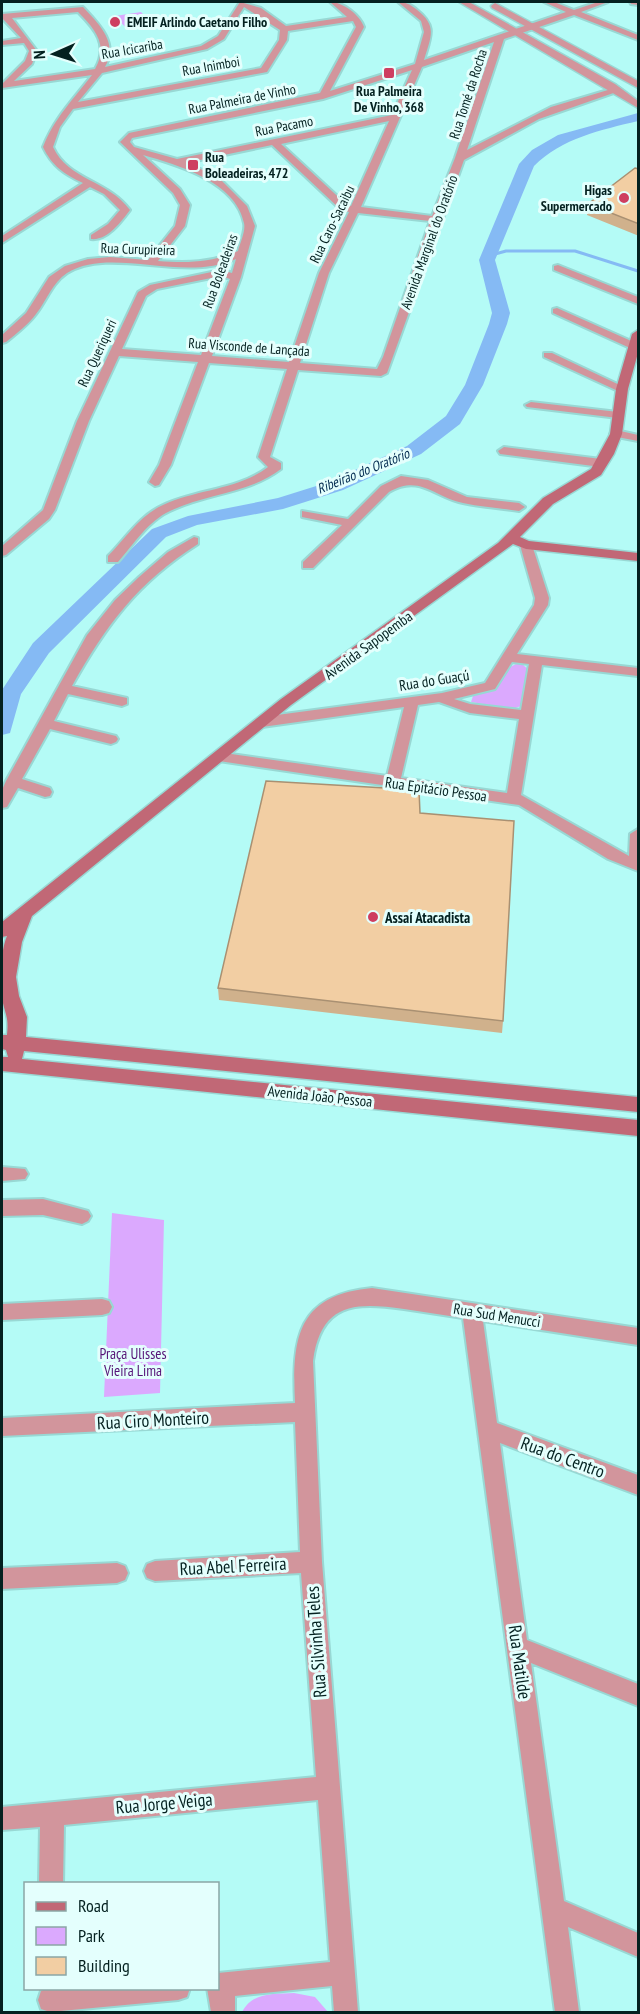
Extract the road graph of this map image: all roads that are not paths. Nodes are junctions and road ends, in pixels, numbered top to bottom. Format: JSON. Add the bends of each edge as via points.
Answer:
{"nodes":[{"id":1,"x":334,"y":2,"type":"edge"},
{"id":2,"x":402,"y":2,"type":"edge"},
{"id":3,"x":462,"y":2,"type":"edge"},
{"id":4,"x":486,"y":2,"type":"edge"},
{"id":5,"x":548,"y":2,"type":"edge"},
{"id":6,"x":604,"y":2,"type":"edge"},
{"id":7,"x":634,"y":2,"type":"edge"},
{"id":8,"x":639,"y":3,"type":"edge"},
{"id":9,"x":574,"y":11,"type":"junction"},
{"id":10,"x":4,"y":16,"type":"edge"},
{"id":11,"x":355,"y":18,"type":"junction"},
{"id":12,"x":521,"y":19,"type":"junction"},
{"id":13,"x":503,"y":23,"type":"junction"},
{"id":14,"x":533,"y":26,"type":"junction"},
{"id":15,"x":284,"y":29,"type":"junction"},
{"id":16,"x":517,"y":32,"type":"junction"},
{"id":17,"x":548,"y":34,"type":"junction"},
{"id":18,"x":500,"y":37,"type":"junction"},
{"id":19,"x":639,"y":38,"type":"edge"},
{"id":20,"x":27,"y":40,"type":"junction"},
{"id":21,"x":531,"y":40,"type":"junction"},
{"id":22,"x":2,"y":43,"type":"edge"},
{"id":23,"x":418,"y":67,"type":"junction"},
{"id":24,"x":101,"y":69,"type":"junction"},
{"id":25,"x":2,"y":75,"type":"edge"},
{"id":26,"x":13,"y":78,"type":"junction"},
{"id":27,"x":635,"y":83,"type":"edge"},
{"id":28,"x":3,"y":87,"type":"edge"},
{"id":29,"x":613,"y":88,"type":"junction"},
{"id":30,"x":323,"y":96,"type":"junction"},
{"id":31,"x":639,"y":105,"type":"edge"},
{"id":32,"x":68,"y":107,"type":"junction"},
{"id":33,"x":397,"y":117,"type":"junction"},
{"id":34,"x":274,"y":142,"type":"junction"},
{"id":35,"x":134,"y":150,"type":"junction"},
{"id":36,"x":460,"y":158,"type":"junction"},
{"id":37,"x":177,"y":162,"type":"junction"},
{"id":38,"x":91,"y":182,"type":"junction"},
{"id":39,"x":354,"y":211,"type":"junction"},
{"id":40,"x":436,"y":219,"type":"junction"},
{"id":41,"x":95,"y":237,"type":"dead end"},
{"id":42,"x":2,"y":240,"type":"edge"},
{"id":43,"x":244,"y":252,"type":"junction"},
{"id":44,"x":150,"y":264,"type":"junction"},
{"id":45,"x":199,"y":266,"type":"junction"},
{"id":46,"x":558,"y":268,"type":"dead end"},
{"id":47,"x":221,"y":273,"type":"junction"},
{"id":48,"x":236,"y":277,"type":"junction"},
{"id":49,"x":639,"y":301,"type":"edge"},
{"id":50,"x":557,"y":310,"type":"dead end"},
{"id":51,"x":2,"y":340,"type":"edge"},
{"id":52,"x":636,"y":340,"type":"edge"},
{"id":53,"x":115,"y":352,"type":"junction"},
{"id":54,"x":548,"y":356,"type":"dead end"},
{"id":55,"x":204,"y":359,"type":"junction"},
{"id":56,"x":295,"y":366,"type":"junction"},
{"id":57,"x":381,"y":373,"type":"joint"},
{"id":58,"x":622,"y":389,"type":"junction"},
{"id":59,"x":531,"y":405,"type":"dead end"},
{"id":60,"x":618,"y":415,"type":"junction"},
{"id":61,"x":616,"y":434,"type":"junction"},
{"id":62,"x":639,"y":438,"type":"edge"},
{"id":63,"x":504,"y":451,"type":"dead end"},
{"id":64,"x":601,"y":463,"type":"junction"},
{"id":65,"x":155,"y":482,"type":"dead end"},
{"id":66,"x":519,"y":507,"type":"dead end"},
{"id":67,"x":306,"y":514,"type":"dead end"},
{"id":68,"x":351,"y":523,"type":"junction"},
{"id":69,"x":512,"y":539,"type":"junction"},
{"id":70,"x":194,"y":541,"type":"dead end"},
{"id":71,"x":526,"y":544,"type":"junction"},
{"id":72,"x":2,"y":552,"type":"edge"},
{"id":73,"x":639,"y":557,"type":"edge"},
{"id":74,"x":113,"y":560,"type":"dead end"},
{"id":75,"x":308,"y":565,"type":"dead end"},
{"id":76,"x":510,"y":657,"type":"junction"},
{"id":77,"x":536,"y":660,"type":"junction"},
{"id":78,"x":639,"y":672,"type":"edge"},
{"id":79,"x":63,"y":688,"type":"junction"},
{"id":80,"x":442,"y":697,"type":"junction"},
{"id":81,"x":412,"y":700,"type":"junction"},
{"id":82,"x":122,"y":701,"type":"dead end"},
{"id":83,"x":526,"y":715,"type":"junction"},
{"id":84,"x":262,"y":722,"type":"junction"},
{"id":85,"x":44,"y":726,"type":"junction"},
{"id":86,"x":111,"y":739,"type":"dead end"},
{"id":87,"x":217,"y":758,"type":"junction"},
{"id":88,"x":13,"y":782,"type":"junction"},
{"id":89,"x":393,"y":783,"type":"junction"},
{"id":90,"x":45,"y":792,"type":"dead end"},
{"id":91,"x":513,"y":799,"type":"junction"},
{"id":92,"x":2,"y":803,"type":"edge"},
{"id":93,"x":639,"y":834,"type":"edge"},
{"id":94,"x":637,"y":866,"type":"edge"},
{"id":95,"x":26,"y":911,"type":"junction"},
{"id":96,"x":2,"y":931,"type":"edge"},
{"id":97,"x":4,"y":973,"type":"edge"},
{"id":98,"x":18,"y":1017,"type":"junction"},
{"id":99,"x":9,"y":1043,"type":"edge"},
{"id":100,"x":48,"y":1047,"type":"junction"},
{"id":101,"x":2,"y":1063,"type":"edge"},
{"id":102,"x":639,"y":1105,"type":"edge"},
{"id":103,"x":639,"y":1128,"type":"edge"},
{"id":104,"x":2,"y":1208,"type":"edge"},
{"id":105,"x":82,"y":1216,"type":"dead end"},
{"id":106,"x":355,"y":1297,"type":"joint"},
{"id":107,"x":102,"y":1307,"type":"dead end"},
{"id":108,"x":2,"y":1312,"type":"edge"},
{"id":109,"x":472,"y":1312,"type":"junction"},
{"id":110,"x":639,"y":1336,"type":"edge"},
{"id":111,"x":305,"y":1412,"type":"junction"},
{"id":112,"x":2,"y":1427,"type":"edge"},
{"id":113,"x":488,"y":1430,"type":"junction"},
{"id":114,"x":639,"y":1485,"type":"edge"},
{"id":115,"x":311,"y":1562,"type":"junction"},
{"id":116,"x":155,"y":1571,"type":"dead end"},
{"id":117,"x":117,"y":1573,"type":"dead end"},
{"id":118,"x":2,"y":1579,"type":"edge"},
{"id":119,"x":517,"y":1647,"type":"junction"},
{"id":120,"x":639,"y":1695,"type":"edge"},
{"id":121,"x":326,"y":1788,"type":"junction"},
{"id":122,"x":52,"y":1814,"type":"junction"},
{"id":123,"x":2,"y":1819,"type":"edge"},
{"id":124,"x":51,"y":1882,"type":"edge"},
{"id":125,"x":553,"y":1908,"type":"junction"},
{"id":126,"x":639,"y":1946,"type":"edge"},
{"id":127,"x":343,"y":1973,"type":"junction"},
{"id":128,"x":220,"y":1985,"type":"edge"},
{"id":129,"x":166,"y":1990,"type":"edge"},
{"id":130,"x":50,"y":2000,"type":"edge"},
{"id":131,"x":223,"y":2013,"type":"edge"},
{"id":132,"x":346,"y":2013,"type":"edge"},
{"id":133,"x":567,"y":2013,"type":"edge"}],
"edges":[{"from":1,"to":11,"type":"street"},
{"from":2,"to":23,"type":"street","name":"Rua Caro-Sacaibu","via":[[419,14],[428,27]]},
{"from":3,"to":13,"type":"street"},
{"from":4,"to":12,"type":"street"},
{"from":5,"to":9,"type":"street"},
{"from":6,"to":9,"type":"street","name":"Rua Palmeira de Vinho"},
{"from":7,"to":8,"type":"street"},
{"from":9,"to":14,"type":"street","name":"Rua Palmeira de Vinho"},
{"from":9,"to":19,"type":"street"},
{"from":10,"to":20,"type":"street"},
{"from":10,"to":24,"type":"street","via":[[80,9],[108,46],[108,57]]},
{"from":11,"to":15,"type":"street"},
{"from":11,"to":30,"type":"street","via":[[359,30]]},
{"from":12,"to":13,"type":"street"},
{"from":12,"to":14,"type":"street"},
{"from":13,"to":16,"type":"street"},
{"from":14,"to":16,"type":"street","name":"Rua Palmeira de Vinho"},
{"from":14,"to":17,"type":"street"},
{"from":15,"to":24,"type":"street","name":"Rua Icicariba","via":[[243,3],[215,43]]},
{"from":15,"to":32,"type":"street","name":"Rua Inimboi","via":[[283,40],[264,70]]},
{"from":16,"to":18,"type":"street","name":"Rua Palmeira de Vinho"},
{"from":16,"to":21,"type":"street"},
{"from":17,"to":21,"type":"street"},
{"from":17,"to":27,"type":"street"},
{"from":18,"to":23,"type":"street","name":"Rua Palmeira de Vinho"},
{"from":18,"to":36,"type":"street","name":"Rua Tomé da Rocha"},
{"from":20,"to":22,"type":"street"},
{"from":20,"to":26,"type":"street","via":[[32,57]]},
{"from":21,"to":29,"type":"street"},
{"from":23,"to":30,"type":"street","name":"Rua Palmeira de Vinho"},
{"from":23,"to":33,"type":"street","name":"Rua Caro-Sacaibu"},
{"from":24,"to":28,"type":"street","name":"Rua Icicariba"},
{"from":24,"to":32,"type":"street"},
{"from":25,"to":26,"type":"street"},
{"from":26,"to":28,"type":"street"},
{"from":27,"to":29,"type":"street","name":"Avenida Marginal do Oratório"},
{"from":29,"to":31,"type":"street"},
{"from":29,"to":36,"type":"street","name":"Avenida Marginal do Oratório","via":[[532,117]]},
{"from":30,"to":35,"type":"street","name":"Rua Palmeira de Vinho","via":[[135,134],[125,142]]},
{"from":32,"to":38,"type":"street","via":[[54,127],[49,152],[68,171]]},
{"from":33,"to":34,"type":"street","name":"Rua Pacamo"},
{"from":33,"to":39,"type":"street","name":"Rua Caro-Sacaibu"},
{"from":34,"to":37,"type":"street","name":"Rua Pacamo"},
{"from":34,"to":39,"type":"street","via":[[338,204]]},
{"from":35,"to":37,"type":"street","name":"Rua Boleadeiras"},
{"from":35,"to":44,"type":"street","via":[[177,191],[185,206],[180,226]]},
{"from":36,"to":40,"type":"street","name":"Avenida Marginal do Oratório"},
{"from":37,"to":43,"type":"street","name":"Rua Boleadeiras","via":[[214,178],[244,208],[250,226]]},
{"from":38,"to":41,"type":"street","via":[[115,197],[125,210]]},
{"from":38,"to":42,"type":"street"},
{"from":39,"to":40,"type":"street"},
{"from":39,"to":56,"type":"street","name":"Rua Caro-Sacaibu","via":[[324,273]]},
{"from":40,"to":57,"type":"street","name":"Avenida Marginal do Oratório"},
{"from":43,"to":45,"type":"street","name":"Rua Curupireira"},
{"from":43,"to":48,"type":"street","name":"Rua Boleadeiras"},
{"from":44,"to":45,"type":"street","name":"Rua Curupireira"},
{"from":44,"to":51,"type":"street","name":"Rua Curupireira","via":[[87,262],[69,268],[51,279],[31,313]]},
{"from":45,"to":47,"type":"street","name":"Rua Curupireira"},
{"from":46,"to":49,"type":"street"},
{"from":47,"to":48,"type":"street","name":"Rua Queriqueri"},
{"from":47,"to":53,"type":"street","name":"Rua Queriqueri","via":[[147,290]]},
{"from":48,"to":55,"type":"street","name":"Rua Boleadeiras"},
{"from":50,"to":52,"type":"street"},
{"from":52,"to":58,"type":"main road","name":"Avenida Sapopemba"},
{"from":53,"to":55,"type":"street","name":"Rua Visconde de Lançada"},
{"from":53,"to":72,"type":"street","name":"Rua Queriqueri","via":[[45,516]]},
{"from":54,"to":58,"type":"street"},
{"from":55,"to":56,"type":"street","name":"Rua Visconde de Lançada"},
{"from":55,"to":65,"type":"street","name":"Rua Boleadeiras"},
{"from":56,"to":57,"type":"street","name":"Rua Visconde de Lançada"},
{"from":56,"to":74,"type":"street","name":"Rua Caro-Sacaibu","via":[[264,457],[277,466],[263,476],[158,513]]},
{"from":58,"to":60,"type":"main road","name":"Avenida Sapopemba"},
{"from":59,"to":60,"type":"street"},
{"from":60,"to":61,"type":"main road","name":"Avenida Sapopemba"},
{"from":61,"to":62,"type":"street"},
{"from":61,"to":64,"type":"main road","name":"Avenida Sapopemba"},
{"from":63,"to":64,"type":"street"},
{"from":64,"to":69,"type":"main road","name":"Avenida Sapopemba","via":[[589,477],[548,501]]},
{"from":66,"to":68,"type":"street","via":[[464,500],[423,483],[397,481]]},
{"from":67,"to":68,"type":"street"},
{"from":68,"to":75,"type":"street"},
{"from":69,"to":71,"type":"main road"},
{"from":69,"to":84,"type":"main road","name":"Avenida Sapopemba"},
{"from":70,"to":79,"type":"street","via":[[172,555],[120,603],[83,650]]},
{"from":71,"to":73,"type":"main road"},
{"from":71,"to":76,"type":"street","name":"Rua do Guaçú","via":[[542,601]]},
{"from":76,"to":77,"type":"street"},
{"from":76,"to":80,"type":"street","name":"Rua do Guaçú","via":[[490,686]]},
{"from":77,"to":78,"type":"street"},
{"from":77,"to":83,"type":"street"},
{"from":79,"to":82,"type":"street"},
{"from":79,"to":85,"type":"street"},
{"from":80,"to":81,"type":"street","name":"Rua do Guaçú"},
{"from":80,"to":83,"type":"street","via":[[462,707]]},
{"from":81,"to":84,"type":"street","name":"Rua do Guaçú"},
{"from":81,"to":89,"type":"street"},
{"from":83,"to":91,"type":"street"},
{"from":84,"to":87,"type":"main road","name":"Avenida Sapopemba"},
{"from":85,"to":86,"type":"street"},
{"from":85,"to":88,"type":"street"},
{"from":87,"to":89,"type":"street","name":"Rua Epitácio Pessoa"},
{"from":87,"to":95,"type":"main road","name":"Avenida Sapopemba"},
{"from":88,"to":90,"type":"street"},
{"from":88,"to":92,"type":"street"},
{"from":89,"to":91,"type":"street","name":"Rua Epitácio Pessoa"},
{"from":91,"to":94,"type":"street","name":"Rua Epitácio Pessoa","via":[[531,803]]},
{"from":93,"to":94,"type":"street"},
{"from":95,"to":96,"type":"main road","name":"Avenida Sapopemba"},
{"from":95,"to":97,"type":"main road","name":"Avenida Sapopemba"},
{"from":97,"to":98,"type":"main road"},
{"from":98,"to":99,"type":"main road"},
{"from":98,"to":100,"type":"main road","via":[[30,1035]]},
{"from":99,"to":100,"type":"main road","name":"Avenida João Pessoa"},
{"from":99,"to":101,"type":"main road","via":[[14,1057]]},
{"from":100,"to":102,"type":"main road","name":"Avenida João Pessoa"},
{"from":101,"to":103,"type":"main road","name":"Avenida João Pessoa"},
{"from":104,"to":105,"type":"street","via":[[43,1207]]},
{"from":106,"to":109,"type":"street","name":"Rua Sud Menucci","via":[[382,1296]]},
{"from":106,"to":111,"type":"street","name":"Rua Silvinha Teles","via":[[328,1307],[307,1334],[303,1361]]},
{"from":107,"to":108,"type":"street"},
{"from":109,"to":110,"type":"street","name":"Rua Sud Menucci"},
{"from":109,"to":113,"type":"street","name":"Rua Matilde"},
{"from":111,"to":112,"type":"street","name":"Rua Ciro Monteiro"},
{"from":111,"to":115,"type":"street","name":"Rua Silvinha Teles"},
{"from":113,"to":114,"type":"street","name":"Rua do Centro"},
{"from":113,"to":119,"type":"street","name":"Rua Matilde"},
{"from":115,"to":116,"type":"street","name":"Rua Abel Ferreira"},
{"from":115,"to":121,"type":"street","name":"Rua Silvinha Teles"},
{"from":117,"to":118,"type":"street"},
{"from":119,"to":120,"type":"street"},
{"from":119,"to":125,"type":"street","name":"Rua Matilde"},
{"from":121,"to":122,"type":"street","name":"Rua Jorge Veiga"},
{"from":121,"to":127,"type":"street","name":"Rua Silvinha Teles"},
{"from":122,"to":123,"type":"street","name":"Rua Jorge Veiga"},
{"from":122,"to":124,"type":"street"},
{"from":125,"to":126,"type":"street"},
{"from":125,"to":133,"type":"street","name":"Rua Matilde"},
{"from":127,"to":128,"type":"street"},
{"from":127,"to":132,"type":"street","name":"Rua Silvinha Teles"},
{"from":128,"to":131,"type":"street"},
{"from":129,"to":130,"type":"street"}]}
